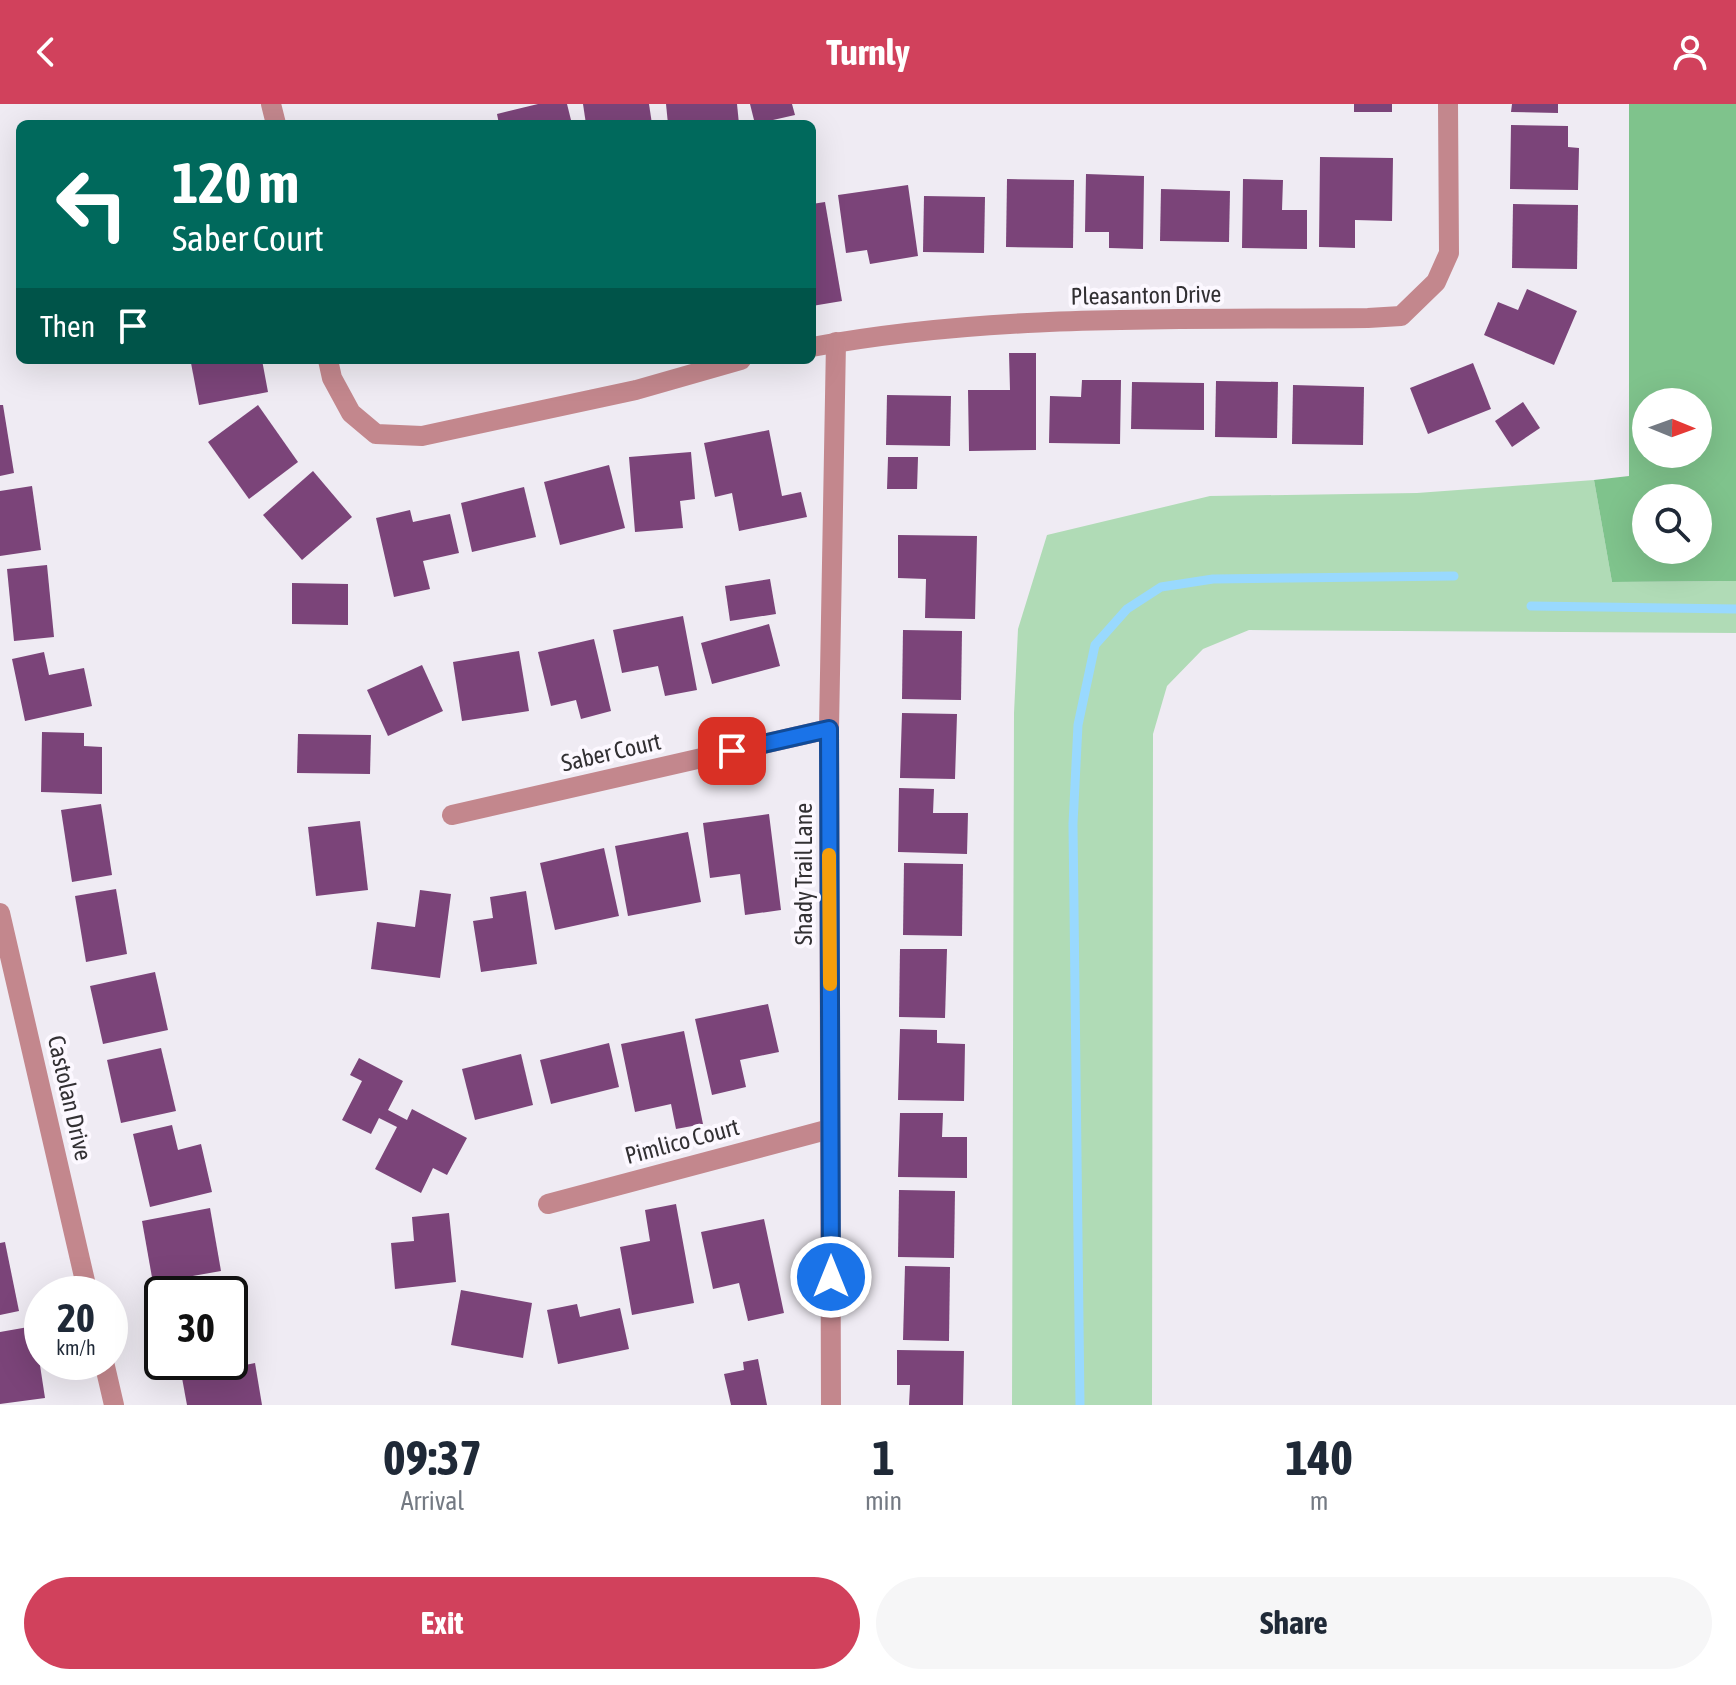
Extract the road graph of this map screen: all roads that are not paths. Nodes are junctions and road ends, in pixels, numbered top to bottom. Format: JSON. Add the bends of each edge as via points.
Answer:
{"nodes":[{"id":1,"x":1448,"y":104,"type":"edge"},
{"id":2,"x":836,"y":342,"type":"junction"},
{"id":3,"x":816,"y":346,"type":"edge"},
{"id":4,"x":329,"y":364,"type":"edge"},
{"id":5,"x":727,"y":364,"type":"edge"},
{"id":6,"x":829,"y":729,"type":"junction"},
{"id":7,"x":452,"y":815,"type":"dead end"},
{"id":8,"x":0,"y":913,"type":"edge"},
{"id":9,"x":830,"y":1129,"type":"junction"},
{"id":10,"x":548,"y":1204,"type":"dead end"},
{"id":11,"x":84,"y":1276,"type":"edge"},
{"id":12,"x":108,"y":1380,"type":"edge"},
{"id":13,"x":114,"y":1405,"type":"edge"},
{"id":14,"x":831,"y":1405,"type":"edge"}],
"edges":[{"from":1,"to":2,"type":"street","name":"Pleasanton Drive","via":[[1449,253],[1436,282],[1401,316],[982,325]]},
{"from":2,"to":3,"type":"street","name":"Pleasanton Drive"},
{"from":2,"to":6,"type":"street","name":"Shady Trail Lane"},
{"from":4,"to":5,"type":"street","via":[[351,413],[376,434],[422,436],[636,390]]},
{"from":6,"to":7,"type":"street","name":"Saber Court"},
{"from":6,"to":9,"type":"street","name":"Shady Trail Lane"},
{"from":8,"to":11,"type":"street","name":"Castolan Drive"},
{"from":9,"to":10,"type":"street","name":"Pimlico Court"},
{"from":9,"to":14,"type":"street","name":"Shady Trail Lane"},
{"from":12,"to":13,"type":"street"}]}
